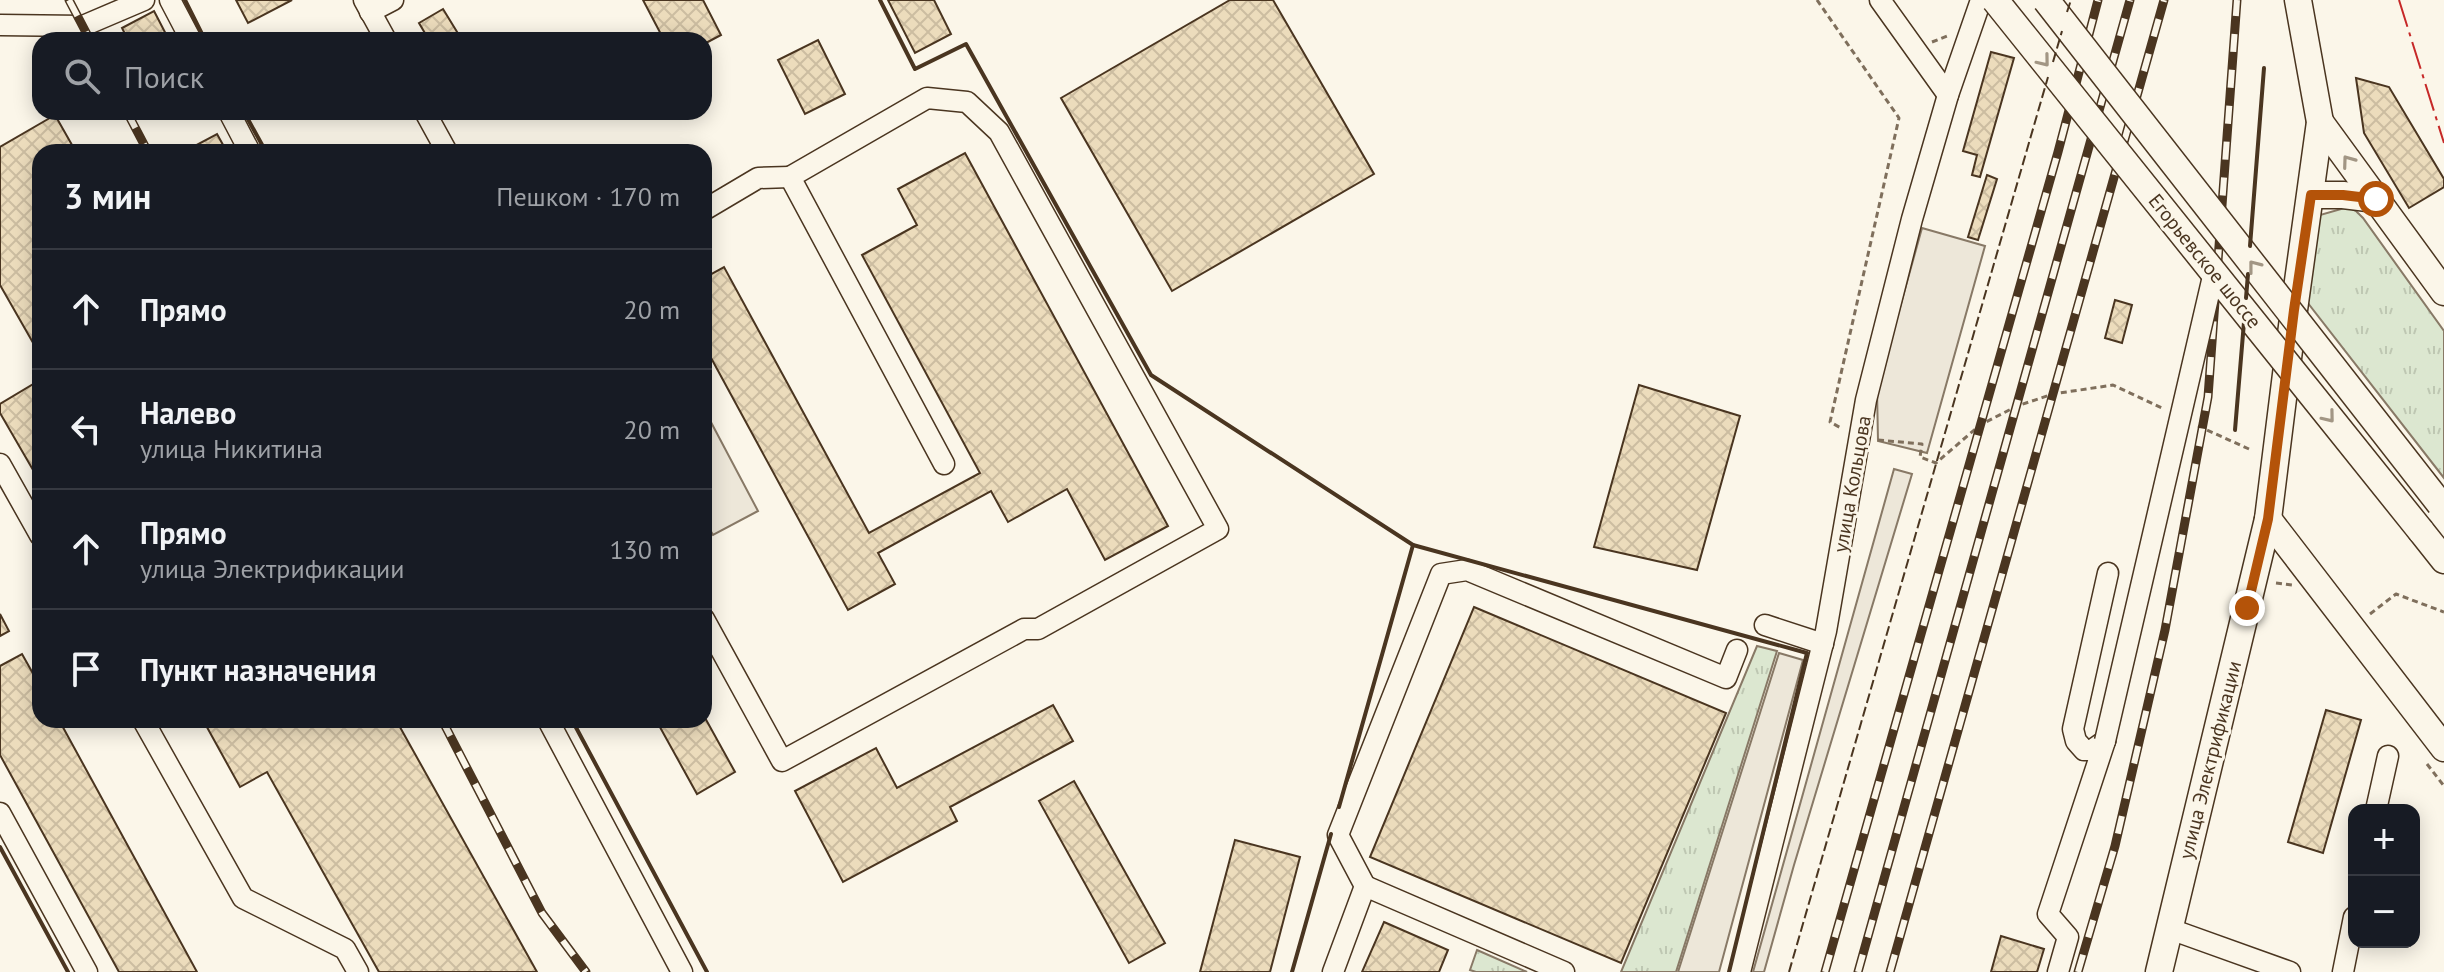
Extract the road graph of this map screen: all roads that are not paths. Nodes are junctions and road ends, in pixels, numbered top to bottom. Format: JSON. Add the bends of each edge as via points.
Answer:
{"nodes":[{"id":1,"x":144,"y":0,"type":"edge"},
{"id":2,"x":170,"y":0,"type":"edge"},
{"id":3,"x":393,"y":0,"type":"edge"},
{"id":4,"x":1880,"y":0,"type":"edge"},
{"id":5,"x":1981,"y":0,"type":"edge"},
{"id":6,"x":1995,"y":0,"type":"edge"},
{"id":7,"x":2046,"y":0,"type":"edge"},
{"id":8,"x":2298,"y":0,"type":"edge"},
{"id":9,"x":367,"y":6,"type":"edge"},
{"id":10,"x":0,"y":25,"type":"edge"},
{"id":11,"x":187,"y":32,"type":"edge"},
{"id":12,"x":382,"y":32,"type":"edge"},
{"id":13,"x":1948,"y":95,"type":"junction"},
{"id":14,"x":233,"y":120,"type":"edge"},
{"id":15,"x":429,"y":120,"type":"edge"},
{"id":16,"x":2320,"y":122,"type":"junction"},
{"id":17,"x":246,"y":144,"type":"edge"},
{"id":18,"x":443,"y":144,"type":"edge"},
{"id":19,"x":790,"y":177,"type":"junction"},
{"id":20,"x":2311,"y":195,"type":"junction"},
{"id":21,"x":2376,"y":199,"type":"junction"},
{"id":22,"x":712,"y":205,"type":"edge"},
{"id":23,"x":2214,"y":272,"type":"junction"},
{"id":24,"x":2444,"y":292,"type":"edge"},
{"id":25,"x":0,"y":464,"type":"edge"},
{"id":26,"x":944,"y":464,"type":"dead end"},
{"id":27,"x":2442,"y":507,"type":"edge"},
{"id":28,"x":2268,"y":519,"type":"junction"},
{"id":29,"x":32,"y":520,"type":"edge"},
{"id":30,"x":2444,"y":560,"type":"edge"},
{"id":31,"x":2108,"y":573,"type":"dead end"},
{"id":32,"x":2301,"y":579,"type":"junction"},
{"id":33,"x":2261,"y":581,"type":"junction"},
{"id":34,"x":1765,"y":625,"type":"dead end"},
{"id":35,"x":712,"y":634,"type":"edge"},
{"id":36,"x":1823,"y":644,"type":"junction"},
{"id":37,"x":1737,"y":650,"type":"dead end"},
{"id":38,"x":147,"y":728,"type":"edge"},
{"id":39,"x":552,"y":728,"type":"edge"},
{"id":40,"x":2105,"y":741,"type":"junction"},
{"id":41,"x":2435,"y":755,"type":"edge"},
{"id":42,"x":2388,"y":756,"type":"dead end"},
{"id":43,"x":2377,"y":804,"type":"edge"},
{"id":44,"x":0,"y":813,"type":"edge"},
{"id":45,"x":1365,"y":886,"type":"junction"},
{"id":46,"x":2170,"y":929,"type":"junction"},
{"id":47,"x":2348,"y":947,"type":"edge"},
{"id":48,"x":87,"y":972,"type":"edge"},
{"id":49,"x":358,"y":972,"type":"edge"},
{"id":50,"x":682,"y":972,"type":"edge"},
{"id":51,"x":1333,"y":972,"type":"edge"},
{"id":52,"x":1564,"y":972,"type":"edge"},
{"id":53,"x":1740,"y":972,"type":"edge"},
{"id":54,"x":2058,"y":972,"type":"edge"},
{"id":55,"x":2159,"y":972,"type":"edge"},
{"id":56,"x":2290,"y":972,"type":"edge"},
{"id":57,"x":2343,"y":972,"type":"edge"}],
"edges":[{"from":1,"to":10,"type":"street","via":[[83,26]]},
{"from":2,"to":11,"type":"street"},
{"from":3,"to":9,"type":"street"},
{"from":4,"to":13,"type":"street"},
{"from":5,"to":13,"type":"street","name":"улица Кольцова"},
{"from":6,"to":23,"type":"main road","name":"Егорьевское шоссе","one_way":true,"bridge":true},
{"from":27,"to":7,"type":"main road","name":"Егорьевское шоссе","one_way":true,"bridge":true},
{"from":8,"to":16,"type":"main road"},
{"from":9,"to":12,"type":"street"},
{"from":13,"to":36,"type":"street","name":"улица Кольцова","via":[[1866,400]]},
{"from":14,"to":17,"type":"street"},
{"from":15,"to":18,"type":"street"},
{"from":16,"to":20,"type":"main road","name":"улица Электрификации"},
{"from":21,"to":16,"type":"main road","one_way":true},
{"from":19,"to":22,"type":"street","via":[[758,178]]},
{"from":19,"to":26,"type":"street"},
{"from":19,"to":35,"type":"street","via":[[927,98],[967,102],[999,132],[1218,529],[782,761]]},
{"from":20,"to":21,"type":"main road"},
{"from":20,"to":28,"type":"main road","name":"улица Электрификации"},
{"from":21,"to":24,"type":"main road"},
{"from":23,"to":30,"type":"main road","name":"Егорьевское шоссе","one_way":true,"bridge":true},
{"from":23,"to":40,"type":"street","bridge":true},
{"from":25,"to":29,"type":"street"},
{"from":28,"to":32,"type":"main road"},
{"from":28,"to":33,"type":"main road","name":"улица Электрификации"},
{"from":31,"to":40,"type":"street","via":[[2073,729],[2084,750]]},
{"from":32,"to":33,"type":"main road","via":[[2280,567]]},
{"from":32,"to":41,"type":"main road"},
{"from":33,"to":46,"type":"main road","name":"улица Электрификации"},
{"from":34,"to":36,"type":"street"},
{"from":36,"to":53,"type":"street","name":"улица Кольцова"},
{"from":37,"to":45,"type":"street","via":[[1726,678],[1467,570],[1441,574],[1338,835]]},
{"from":38,"to":49,"type":"street","via":[[243,898],[345,949]]},
{"from":39,"to":50,"type":"street"},
{"from":40,"to":54,"type":"street","via":[[2048,914],[2068,937]]},
{"from":42,"to":43,"type":"street"},
{"from":44,"to":48,"type":"street"},
{"from":45,"to":51,"type":"street"},
{"from":45,"to":52,"type":"street"},
{"from":46,"to":55,"type":"main road","name":"улица Электрификации"},
{"from":46,"to":56,"type":"street"},
{"from":47,"to":57,"type":"street"}]}
